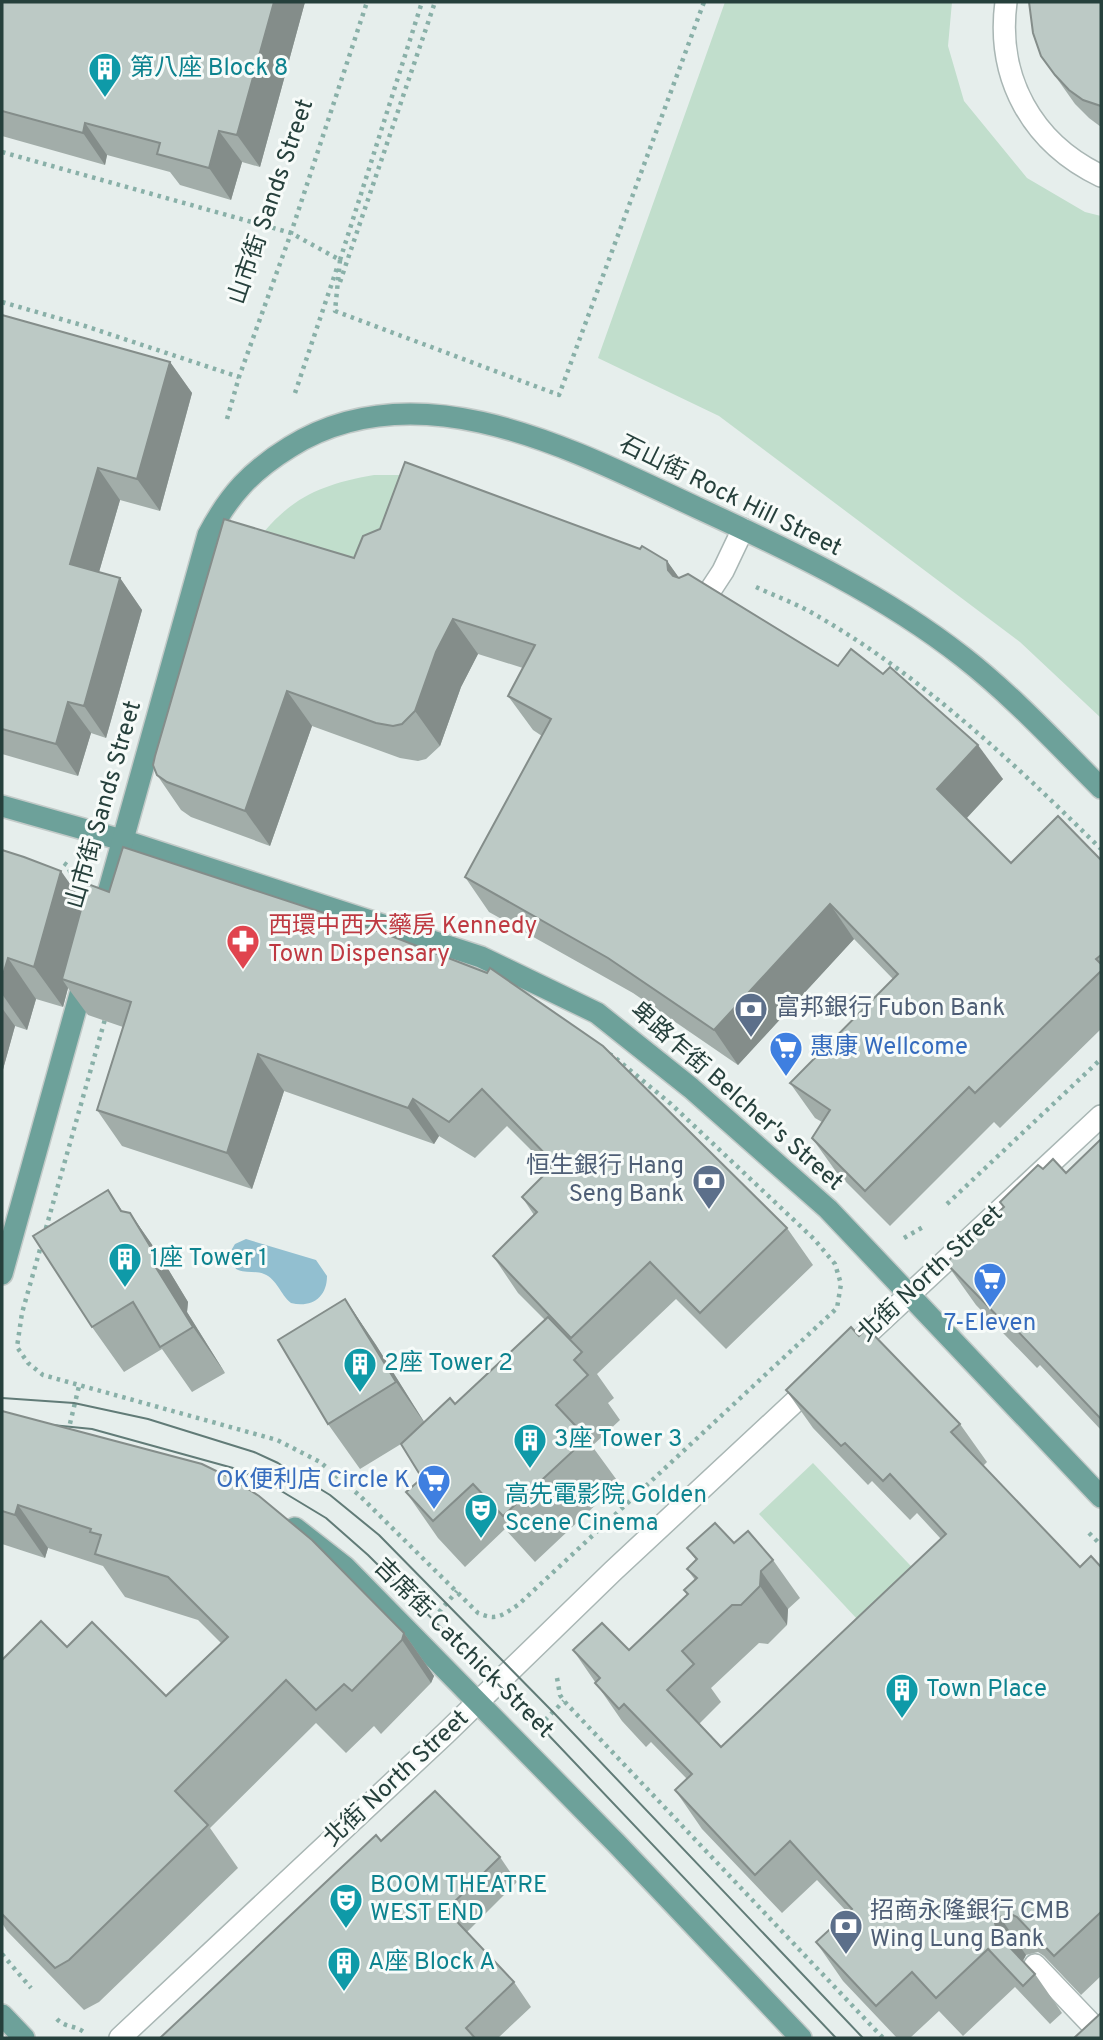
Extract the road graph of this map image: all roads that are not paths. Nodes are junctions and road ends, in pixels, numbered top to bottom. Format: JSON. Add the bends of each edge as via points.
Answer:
{"nodes":[{"id":1,"x":1006,"y":2,"type":"edge"},
{"id":2,"x":1101,"y":176,"type":"edge"},
{"id":3,"x":277,"y":455,"type":"joint"},
{"id":4,"x":743,"y":529,"type":"junction"},
{"id":5,"x":704,"y":600,"type":"edge"},
{"id":6,"x":1101,"y":788,"type":"edge"},
{"id":7,"x":2,"y":806,"type":"edge"},
{"id":8,"x":122,"y":840,"type":"junction"},
{"id":9,"x":1101,"y":1116,"type":"edge"},
{"id":10,"x":2,"y":1274,"type":"edge"},
{"id":11,"x":909,"y":1295,"type":"junction"},
{"id":12,"x":1101,"y":1497,"type":"edge"},
{"id":13,"x":278,"y":1516,"type":"edge"},
{"id":14,"x":478,"y":1702,"type":"junction"},
{"id":15,"x":1035,"y":1965,"type":"edge"},
{"id":16,"x":2,"y":2015,"type":"edge"},
{"id":17,"x":1096,"y":2031,"type":"edge"},
{"id":18,"x":24,"y":2038,"type":"edge"},
{"id":19,"x":120,"y":2038,"type":"edge"},
{"id":20,"x":801,"y":2038,"type":"edge"}],
"edges":[{"from":1,"to":2,"type":"street","via":[[1008,65],[1026,110],[1062,153]]},
{"from":3,"to":4,"type":"main road","name":"石山街 Rock Hill Street","via":[[343,422],[420,412],[534,437]]},
{"from":3,"to":8,"type":"main road","name":"山市街 Sands Street","via":[[249,477],[223,507],[208,535]]},
{"from":4,"to":5,"type":"street"},
{"from":4,"to":6,"type":"main road","name":"石山街 Rock Hill Street","via":[[862,591],[963,657]]},
{"from":7,"to":8,"type":"main road","name":"卑路乍街 Belcher's Street"},
{"from":8,"to":10,"type":"main road","name":"山市街 Sands Street"},
{"from":8,"to":11,"type":"main road","name":"卑路乍街 Belcher's Street","via":[[481,957],[597,1013],[691,1088],[828,1209]]},
{"from":9,"to":11,"type":"street","name":"北街 North Street"},
{"from":11,"to":12,"type":"main road","name":"卑路乍街 Belcher's Street"},
{"from":11,"to":14,"type":"street","name":"北街 North Street"},
{"from":13,"to":14,"type":"main road","name":"吉席街 Catchick Street","via":[[345,1567]]},
{"from":14,"to":19,"type":"street","name":"北街 North Street"},
{"from":14,"to":20,"type":"main road","name":"吉席街 Catchick Street"},
{"from":15,"to":17,"type":"street"},
{"from":16,"to":18,"type":"main road"}]}
